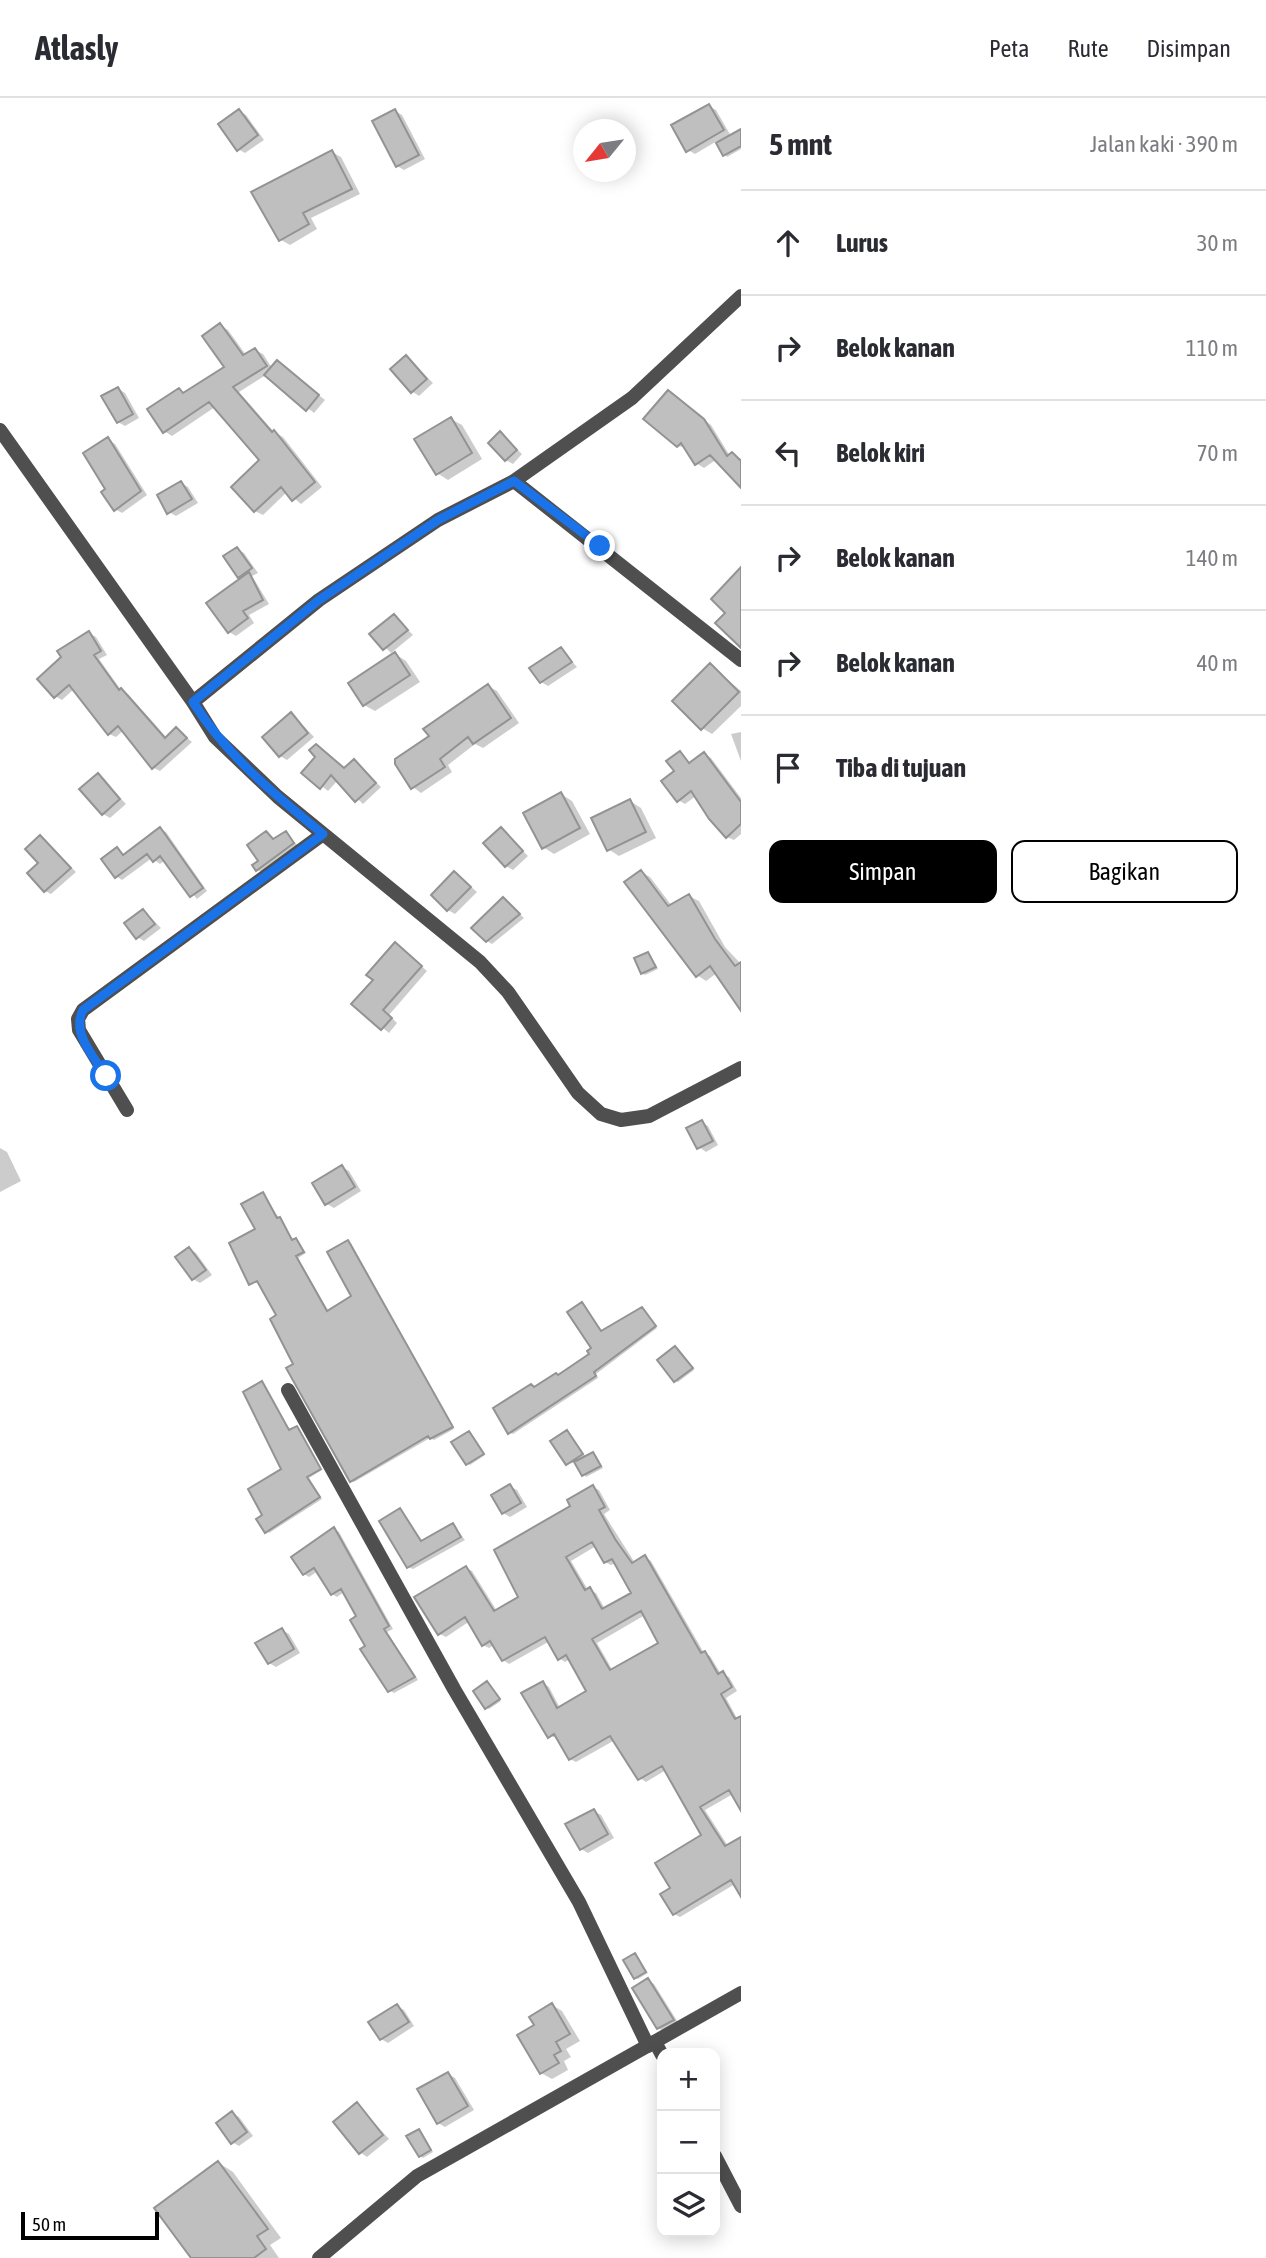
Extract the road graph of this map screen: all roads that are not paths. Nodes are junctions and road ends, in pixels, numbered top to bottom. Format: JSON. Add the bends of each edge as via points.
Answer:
{"nodes":[{"id":1,"x":741,"y":296,"type":"edge"},
{"id":2,"x":0,"y":430,"type":"edge"},
{"id":3,"x":514,"y":481,"type":"junction"},
{"id":4,"x":741,"y":660,"type":"edge"},
{"id":5,"x":193,"y":702,"type":"junction"},
{"id":6,"x":323,"y":834,"type":"junction"},
{"id":7,"x":741,"y":1068,"type":"edge"},
{"id":8,"x":127,"y":1110,"type":"dead end"},
{"id":9,"x":288,"y":1390,"type":"dead end"},
{"id":10,"x":741,"y":1993,"type":"edge"},
{"id":11,"x":655,"y":2048,"type":"edge"},
{"id":12,"x":720,"y":2166,"type":"edge"},
{"id":13,"x":741,"y":2206,"type":"edge"},
{"id":14,"x":319,"y":2258,"type":"edge"}],
"edges":[{"from":1,"to":3,"type":"street","via":[[632,398]]},
{"from":2,"to":5,"type":"street"},
{"from":3,"to":4,"type":"street"},
{"from":3,"to":5,"type":"street","via":[[438,520],[319,600]]},
{"from":5,"to":6,"type":"street","via":[[215,737],[246,769]]},
{"from":6,"to":7,"type":"street","via":[[480,962],[508,992],[578,1093],[601,1114],[621,1120],[649,1116]]},
{"from":6,"to":8,"type":"street","via":[[83,1010],[79,1030]]},
{"from":9,"to":11,"type":"street","via":[[447,1678],[579,1902]]},
{"from":10,"to":11,"type":"street"},
{"from":11,"to":14,"type":"street","via":[[417,2176]]},
{"from":12,"to":13,"type":"street"}]}
